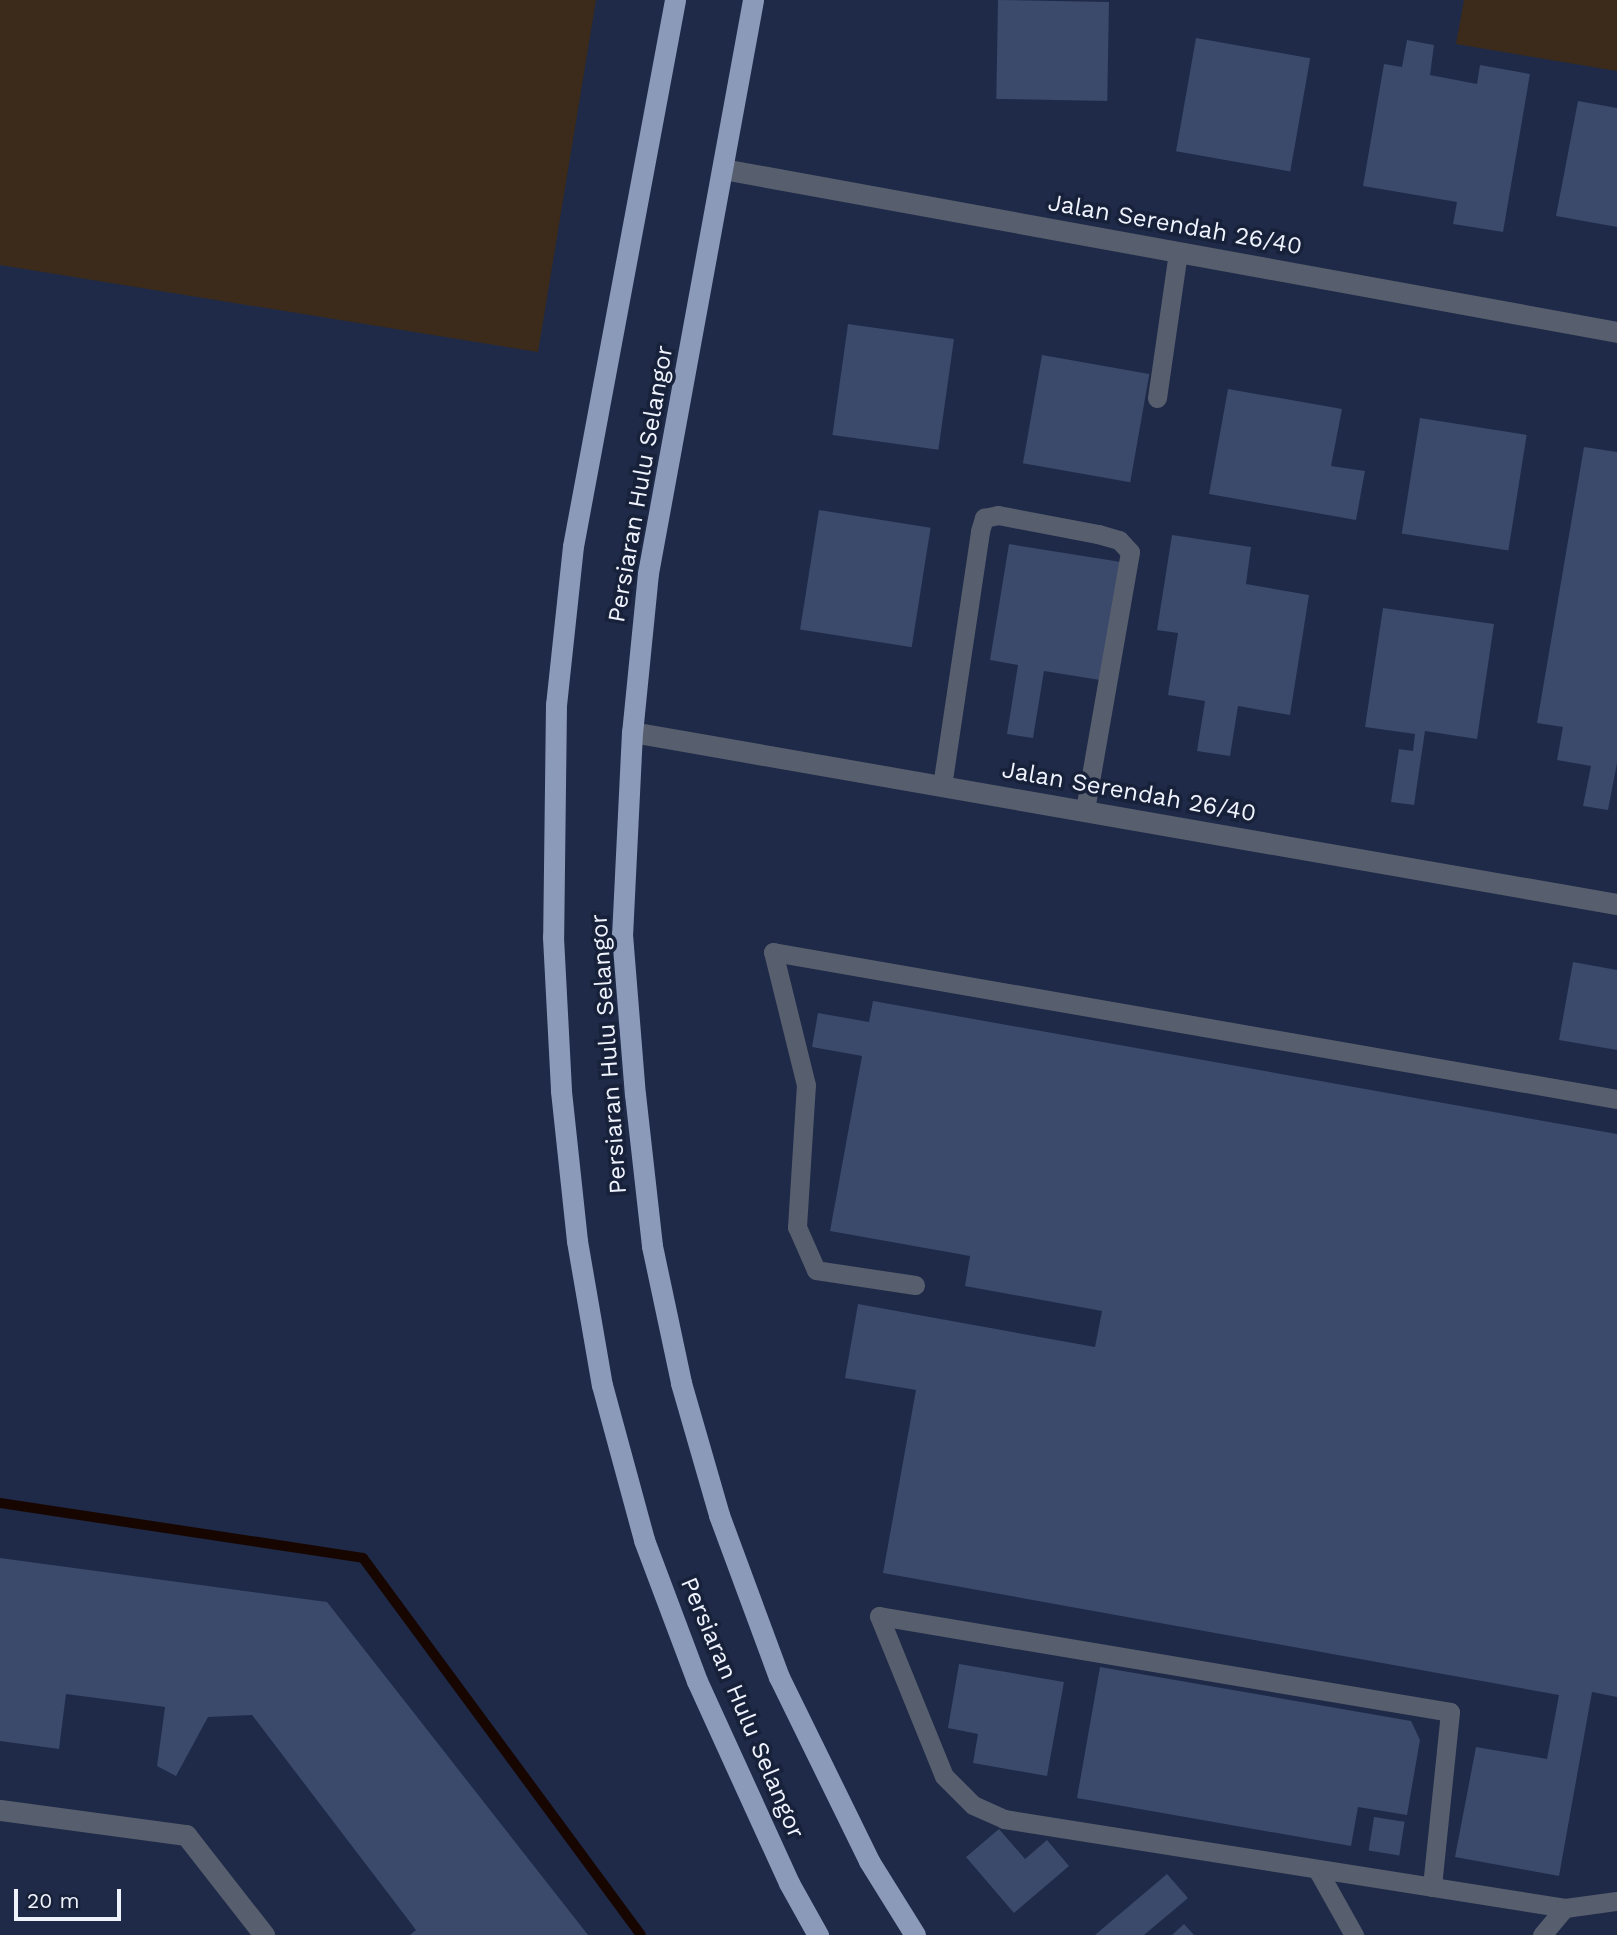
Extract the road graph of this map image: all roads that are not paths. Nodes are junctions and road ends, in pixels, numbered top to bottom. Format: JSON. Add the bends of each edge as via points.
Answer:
{"nodes":[{"id":1,"x":675,"y":0,"type":"edge"},
{"id":2,"x":753,"y":0,"type":"edge"},
{"id":3,"x":723,"y":169,"type":"junction"},
{"id":4,"x":1178,"y":252,"type":"junction"},
{"id":5,"x":1617,"y":332,"type":"edge"},
{"id":6,"x":1157,"y":398,"type":"dead end"},
{"id":7,"x":632,"y":732,"type":"junction"},
{"id":8,"x":943,"y":786,"type":"junction"},
{"id":9,"x":1085,"y":811,"type":"junction"},
{"id":10,"x":1617,"y":904,"type":"edge"},
{"id":11,"x":1617,"y":1099,"type":"edge"},
{"id":12,"x":915,"y":1285,"type":"dead end"},
{"id":13,"x":0,"y":1810,"type":"edge"},
{"id":14,"x":1317,"y":1868,"type":"junction"},
{"id":15,"x":1432,"y":1887,"type":"junction"},
{"id":16,"x":1617,"y":1901,"type":"edge"},
{"id":17,"x":1565,"y":1908,"type":"junction"},
{"id":18,"x":264,"y":1935,"type":"edge"},
{"id":19,"x":818,"y":1935,"type":"edge"},
{"id":20,"x":915,"y":1935,"type":"edge"},
{"id":21,"x":1354,"y":1935,"type":"edge"},
{"id":22,"x":1542,"y":1935,"type":"edge"}],
"edges":[{"from":1,"to":19,"type":"main road","name":"Persiaran Hulu Selangor","via":[[573,546],[556,704],[553,937],[561,1091],[577,1241],[602,1385],[644,1539],[696,1681],[789,1883]]},
{"from":2,"to":3,"type":"main road","name":"Persiaran Hulu Selangor"},
{"from":3,"to":4,"type":"street","name":"Jalan Serendah 26/40"},
{"from":3,"to":7,"type":"main road","name":"Persiaran Hulu Selangor","via":[[648,573]]},
{"from":4,"to":5,"type":"street","name":"Jalan Serendah 26/40"},
{"from":4,"to":6,"type":"lane"},
{"from":7,"to":8,"type":"street","name":"Jalan Serendah 26/40"},
{"from":7,"to":20,"type":"main road","name":"Persiaran Hulu Selangor","via":[[622,934],[652,1246],[681,1384],[719,1515],[779,1677],[869,1861]]},
{"from":8,"to":9,"type":"street","name":"Jalan Serendah 26/40"},
{"from":8,"to":9,"type":"lane","via":[[980,531],[984,518],[999,515],[1098,534],[1119,540],[1130,552]]},
{"from":9,"to":10,"type":"street","name":"Jalan Serendah 26/40"},
{"from":11,"to":12,"type":"lane","via":[[773,952],[806,1085],[797,1227],[816,1270]]},
{"from":13,"to":18,"type":"street","via":[[186,1835]]},
{"from":14,"to":15,"type":"lane"},
{"from":14,"to":15,"type":"lane","via":[[1004,1819],[972,1805],[944,1776],[879,1616],[1450,1712]]},
{"from":14,"to":21,"type":"lane"},
{"from":15,"to":17,"type":"lane"},
{"from":16,"to":17,"type":"lane"},
{"from":17,"to":22,"type":"lane"}]}
